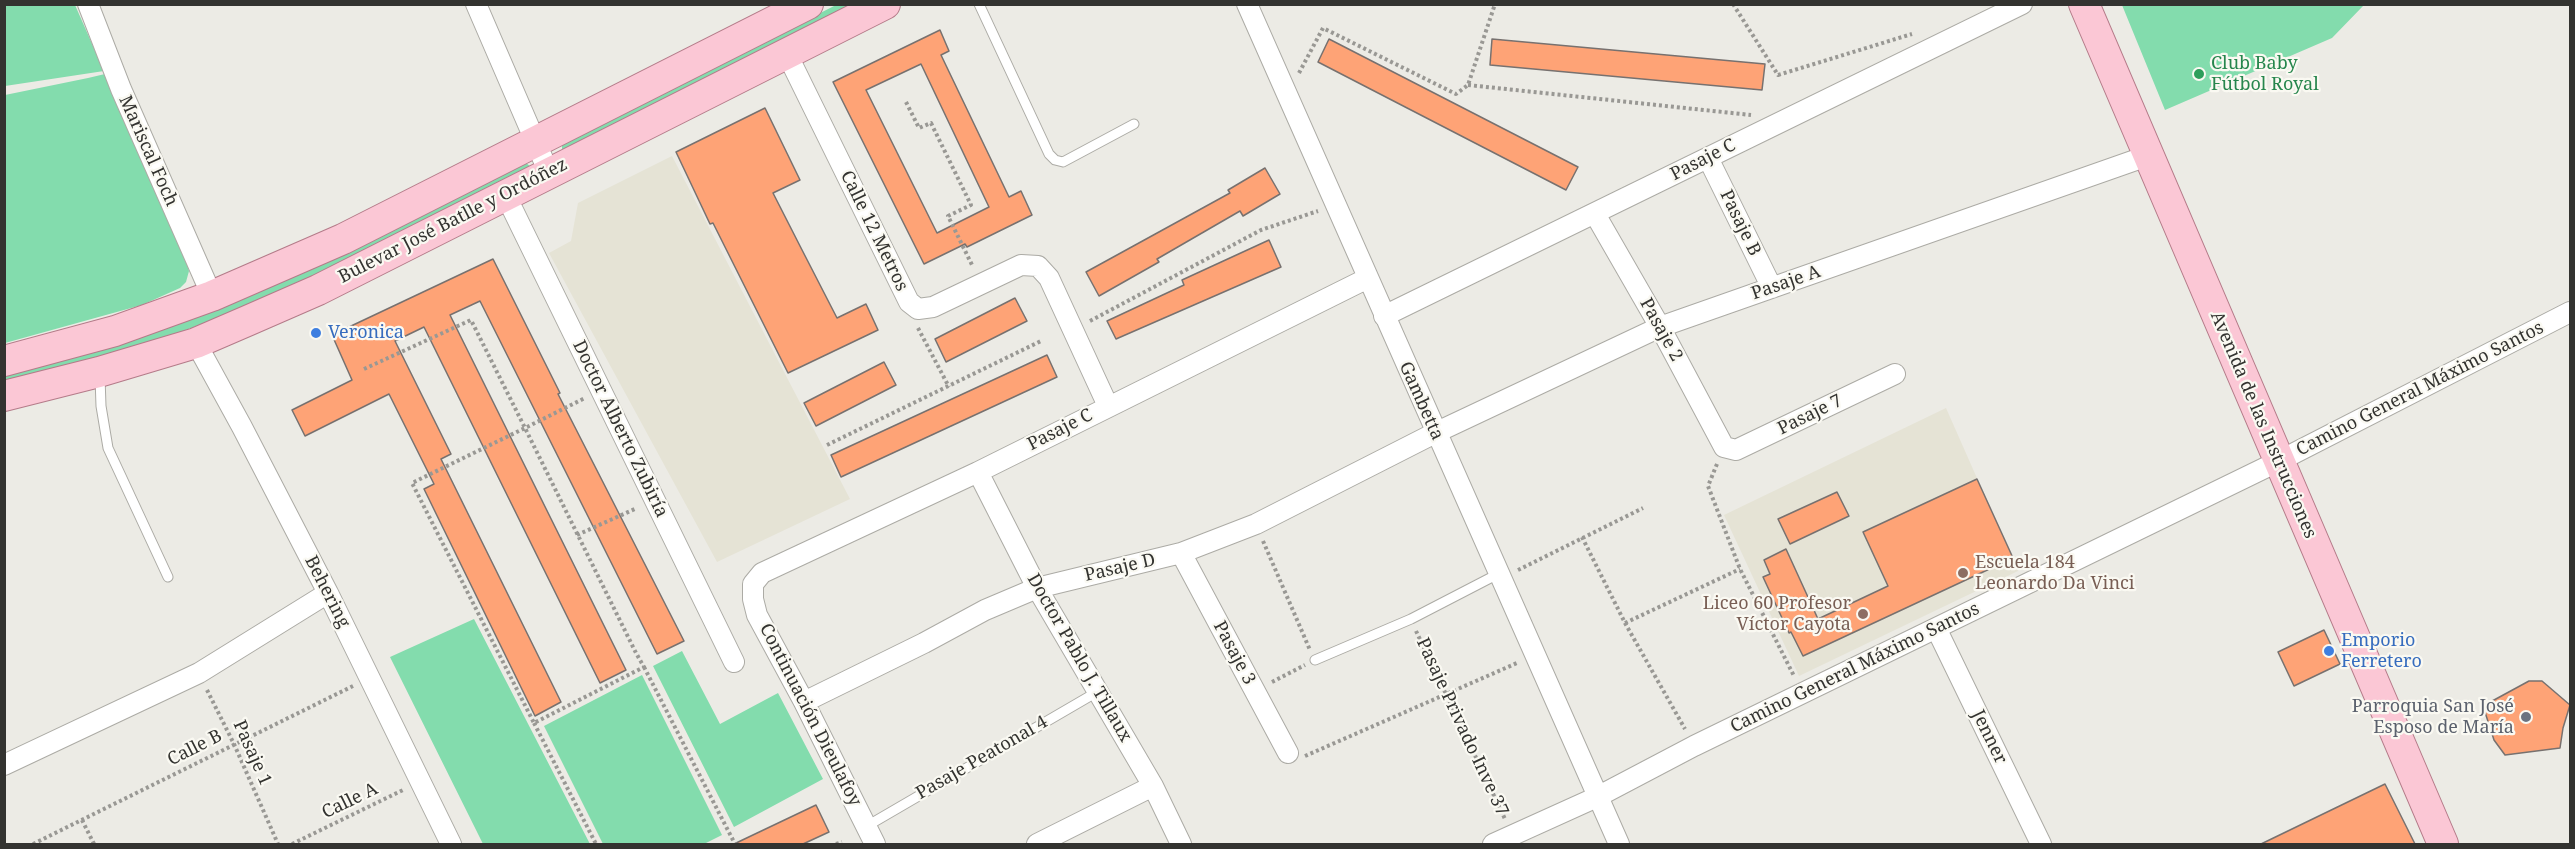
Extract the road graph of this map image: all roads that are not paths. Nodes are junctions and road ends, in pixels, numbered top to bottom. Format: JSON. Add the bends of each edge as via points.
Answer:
{"nodes":[{"id":1,"x":88,"y":4,"type":"edge"},
{"id":2,"x":476,"y":4,"type":"edge"},
{"id":3,"x":808,"y":4,"type":"edge"},
{"id":4,"x":885,"y":4,"type":"edge"},
{"id":5,"x":979,"y":4,"type":"edge"},
{"id":6,"x":1247,"y":4,"type":"edge"},
{"id":7,"x":2022,"y":4,"type":"edge"},
{"id":8,"x":2084,"y":4,"type":"edge"},
{"id":9,"x":787,"y":54,"type":"junction"},
{"id":10,"x":1134,"y":124,"type":"dead end"},
{"id":11,"x":535,"y":141,"type":"junction"},
{"id":12,"x":2147,"y":156,"type":"junction"},
{"id":13,"x":1708,"y":158,"type":"junction"},
{"id":14,"x":549,"y":173,"type":"junction"},
{"id":15,"x":506,"y":196,"type":"junction"},
{"id":16,"x":1595,"y":214,"type":"junction"},
{"id":17,"x":1368,"y":278,"type":"junction"},
{"id":18,"x":1772,"y":288,"type":"junction"},
{"id":19,"x":212,"y":296,"type":"junction"},
{"id":20,"x":2571,"y":312,"type":"edge"},
{"id":21,"x":1384,"y":316,"type":"junction"},
{"id":22,"x":1660,"y":327,"type":"junction"},
{"id":23,"x":196,"y":343,"type":"junction"},
{"id":24,"x":4,"y":361,"type":"edge"},
{"id":25,"x":99,"y":372,"type":"junction"},
{"id":26,"x":1895,"y":374,"type":"dead end"},
{"id":27,"x":4,"y":396,"type":"edge"},
{"id":28,"x":1108,"y":406,"type":"junction"},
{"id":29,"x":1435,"y":433,"type":"junction"},
{"id":30,"x":1724,"y":447,"type":"joint"},
{"id":31,"x":2279,"y":461,"type":"junction"},
{"id":32,"x":978,"y":471,"type":"junction"},
{"id":33,"x":1182,"y":554,"type":"junction"},
{"id":34,"x":1500,"y":576,"type":"junction"},
{"id":35,"x":168,"y":577,"type":"dead end"},
{"id":36,"x":753,"y":584,"type":"joint"},
{"id":37,"x":1037,"y":588,"type":"junction"},
{"id":38,"x":328,"y":593,"type":"junction"},
{"id":39,"x":1937,"y":630,"type":"junction"},
{"id":40,"x":1315,"y":660,"type":"road end"},
{"id":41,"x":734,"y":662,"type":"dead end"},
{"id":42,"x":1097,"y":692,"type":"junction"},
{"id":43,"x":804,"y":702,"type":"junction"},
{"id":44,"x":1288,"y":753,"type":"road end"},
{"id":45,"x":4,"y":765,"type":"edge"},
{"id":46,"x":1153,"y":786,"type":"junction"},
{"id":47,"x":1597,"y":797,"type":"junction"},
{"id":48,"x":867,"y":826,"type":"junction"},
{"id":49,"x":451,"y":844,"type":"edge"},
{"id":50,"x":875,"y":844,"type":"edge"},
{"id":51,"x":1037,"y":844,"type":"edge"},
{"id":52,"x":1181,"y":844,"type":"edge"},
{"id":53,"x":1493,"y":844,"type":"edge"},
{"id":54,"x":1620,"y":844,"type":"edge"},
{"id":55,"x":2041,"y":844,"type":"edge"},
{"id":56,"x":2443,"y":844,"type":"edge"}],
"edges":[{"from":1,"to":19,"type":"street","name":"Mariscal Foch"},
{"from":2,"to":11,"type":"street"},
{"from":3,"to":11,"type":"main road","name":"Bulevar José Batlle y Ordóñez"},
{"from":4,"to":9,"type":"main road","name":"Bulevar José Batlle y Ordóñez"},
{"from":5,"to":10,"type":"lane","via":[[1055,160],[1064,162]]},
{"from":6,"to":17,"type":"street","name":"Gambetta"},
{"from":7,"to":13,"type":"street","name":"Pasaje C"},
{"from":8,"to":12,"type":"main road","name":"Avenida de las Instrucciones"},
{"from":9,"to":14,"type":"main road","name":"Bulevar José Batlle y Ordóñez"},
{"from":9,"to":28,"type":"street","name":"Calle 12 Metros","via":[[909,302],[918,309],[933,307],[1021,265],[1038,266],[1049,278]]},
{"from":11,"to":14,"type":"street"},
{"from":11,"to":19,"type":"main road","name":"Bulevar José Batlle y Ordóñez","via":[[343,239]]},
{"from":12,"to":18,"type":"street","name":"Pasaje A"},
{"from":12,"to":31,"type":"main road","name":"Avenida de las Instrucciones"},
{"from":13,"to":16,"type":"street","name":"Pasaje C"},
{"from":13,"to":18,"type":"street","name":"Pasaje B"},
{"from":14,"to":15,"type":"main road","name":"Bulevar José Batlle y Ordóñez"},
{"from":15,"to":23,"type":"main road","name":"Bulevar José Batlle y Ordóñez","via":[[318,290]]},
{"from":15,"to":41,"type":"street","name":"Doctor Alberto Zubiría"},
{"from":16,"to":21,"type":"street","name":"Pasaje C"},
{"from":16,"to":22,"type":"street","name":"Pasaje 2"},
{"from":17,"to":21,"type":"street","name":"Gambetta"},
{"from":17,"to":28,"type":"street","name":"Pasaje C"},
{"from":18,"to":22,"type":"street","name":"Pasaje A"},
{"from":19,"to":24,"type":"main road","name":"Bulevar José Batlle y Ordóñez","via":[[115,331]]},
{"from":20,"to":31,"type":"street","name":"Camino General Máximo Santos"},
{"from":21,"to":29,"type":"street","name":"Gambetta"},
{"from":22,"to":29,"type":"street","name":"Pasaje A"},
{"from":22,"to":30,"type":"street","name":"Pasaje 2"},
{"from":23,"to":25,"type":"main road","name":"Bulevar José Batlle y Ordóñez"},
{"from":23,"to":38,"type":"street","name":"Behering"},
{"from":25,"to":27,"type":"main road","name":"Bulevar José Batlle y Ordóñez"},
{"from":25,"to":35,"type":"lane","via":[[108,448]]},
{"from":26,"to":30,"type":"street","name":"Pasaje 7","via":[[1736,450]]},
{"from":28,"to":32,"type":"street","name":"Pasaje C"},
{"from":29,"to":33,"type":"street","name":"Pasaje D","via":[[1256,524]]},
{"from":29,"to":34,"type":"street","name":"Gambetta"},
{"from":31,"to":39,"type":"street","name":"Camino General Máximo Santos"},
{"from":31,"to":56,"type":"main road","name":"Avenida de las Instrucciones"},
{"from":32,"to":36,"type":"street","name":"Pasaje C","via":[[762,573]]},
{"from":32,"to":37,"type":"street","name":"Doctor Pablo J. Tillaux"},
{"from":33,"to":37,"type":"street","name":"Pasaje D"},
{"from":33,"to":44,"type":"street","name":"Pasaje 3"},
{"from":34,"to":40,"type":"lane","name":"Pasaje Privado Inve 37"},
{"from":34,"to":47,"type":"street","name":"Gambetta"},
{"from":36,"to":43,"type":"street","name":"Continuación Dieulafoy","via":[[757,615]]},
{"from":37,"to":42,"type":"street","name":"Doctor Pablo J. Tillaux"},
{"from":37,"to":43,"type":"street","name":"Pasaje D","via":[[985,610]]},
{"from":38,"to":45,"type":"street","via":[[199,673]]},
{"from":38,"to":49,"type":"street","name":"Behering"},
{"from":39,"to":47,"type":"street","name":"Camino General Máximo Santos","via":[[1694,746]]},
{"from":39,"to":55,"type":"street","name":"Jenner"},
{"from":42,"to":46,"type":"street","name":"Doctor Pablo J. Tillaux"},
{"from":42,"to":48,"type":"lane","name":"Pasaje Peatonal 4"},
{"from":43,"to":48,"type":"street","name":"Continuación Dieulafoy"},
{"from":46,"to":51,"type":"street"},
{"from":46,"to":52,"type":"street","name":"Doctor Pablo J. Tillaux"},
{"from":47,"to":53,"type":"street","name":"Camino General Máximo Santos"},
{"from":47,"to":54,"type":"street","name":"Gambetta"},
{"from":48,"to":50,"type":"street","name":"Continuación Dieulafoy"}]}
